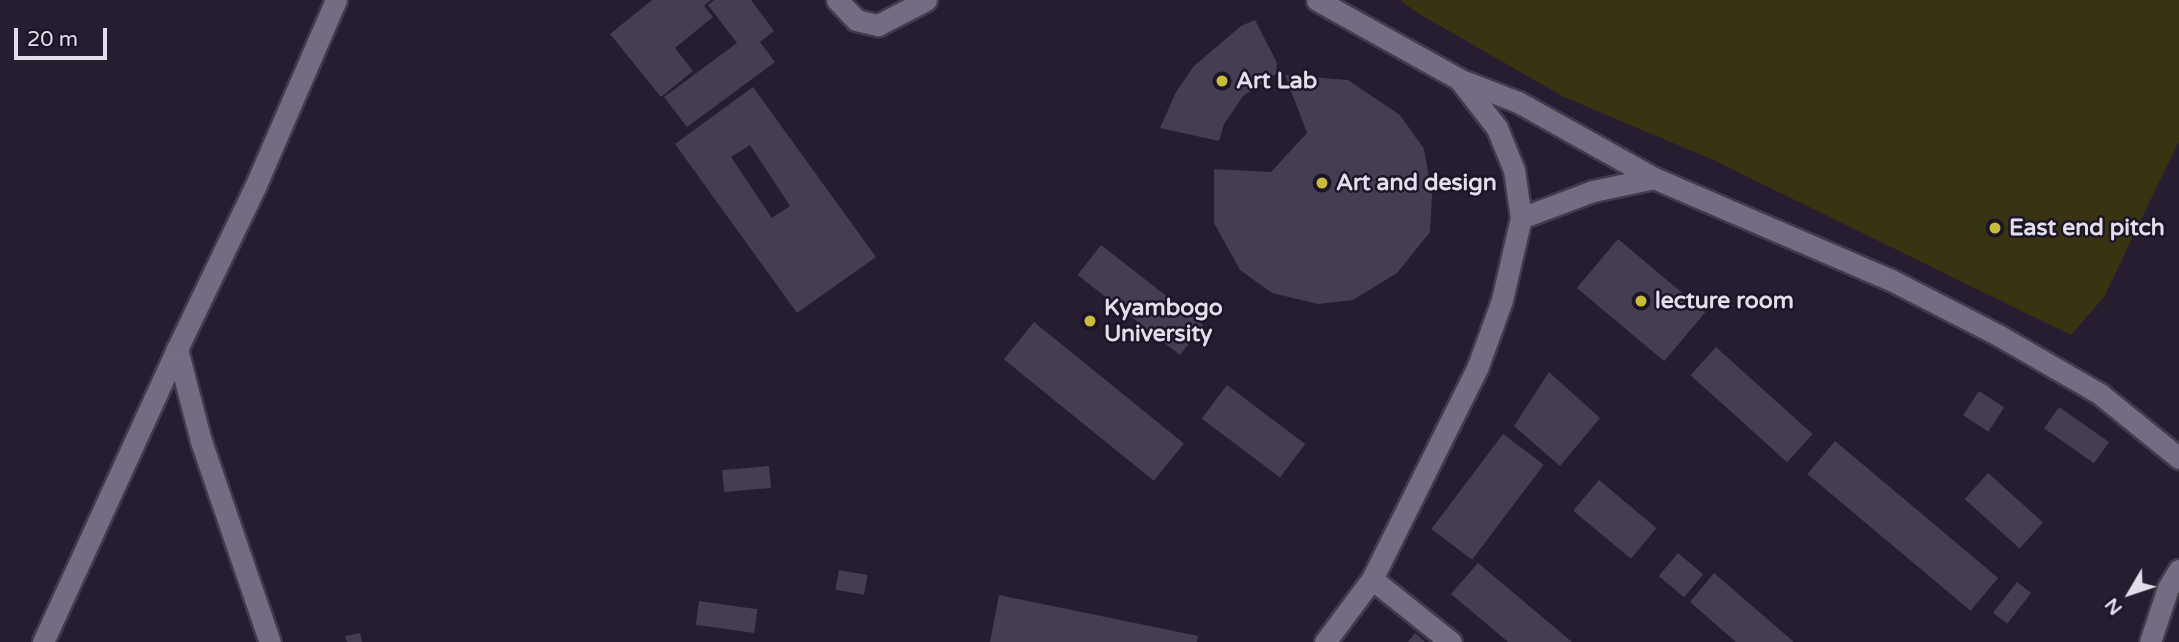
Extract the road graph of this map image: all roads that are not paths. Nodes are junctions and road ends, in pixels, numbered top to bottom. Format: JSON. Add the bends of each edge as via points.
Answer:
{"nodes":[{"id":1,"x":336,"y":0,"type":"edge"},
{"id":2,"x":837,"y":0,"type":"edge"},
{"id":3,"x":926,"y":0,"type":"edge"},
{"id":4,"x":1317,"y":0,"type":"edge"},
{"id":5,"x":1459,"y":79,"type":"junction"},
{"id":6,"x":1654,"y":178,"type":"junction"},
{"id":7,"x":1521,"y":218,"type":"junction"},
{"id":8,"x":177,"y":349,"type":"junction"},
{"id":9,"x":2179,"y":458,"type":"edge"},
{"id":10,"x":2179,"y":570,"type":"edge"},
{"id":11,"x":1372,"y":579,"type":"junction"},
{"id":12,"x":43,"y":642,"type":"edge"},
{"id":13,"x":271,"y":642,"type":"edge"},
{"id":14,"x":1325,"y":642,"type":"edge"},
{"id":15,"x":1451,"y":642,"type":"edge"},
{"id":16,"x":2150,"y":642,"type":"edge"}],
"edges":[{"from":1,"to":8,"type":"street"},
{"from":2,"to":3,"type":"street","via":[[856,20],[878,25]]},
{"from":4,"to":5,"type":"street"},
{"from":5,"to":6,"type":"street","via":[[1518,102]]},
{"from":5,"to":7,"type":"street","via":[[1497,128],[1514,170]]},
{"from":6,"to":7,"type":"street","via":[[1594,191]]},
{"from":6,"to":9,"type":"street","via":[[1889,279],[1998,335],[2100,394]]},
{"from":7,"to":11,"type":"street","via":[[1502,300],[1478,366]]},
{"from":8,"to":12,"type":"street"},
{"from":8,"to":13,"type":"street","via":[[201,441]]},
{"from":10,"to":16,"type":"street"},
{"from":11,"to":14,"type":"street"},
{"from":11,"to":15,"type":"street"}]}
